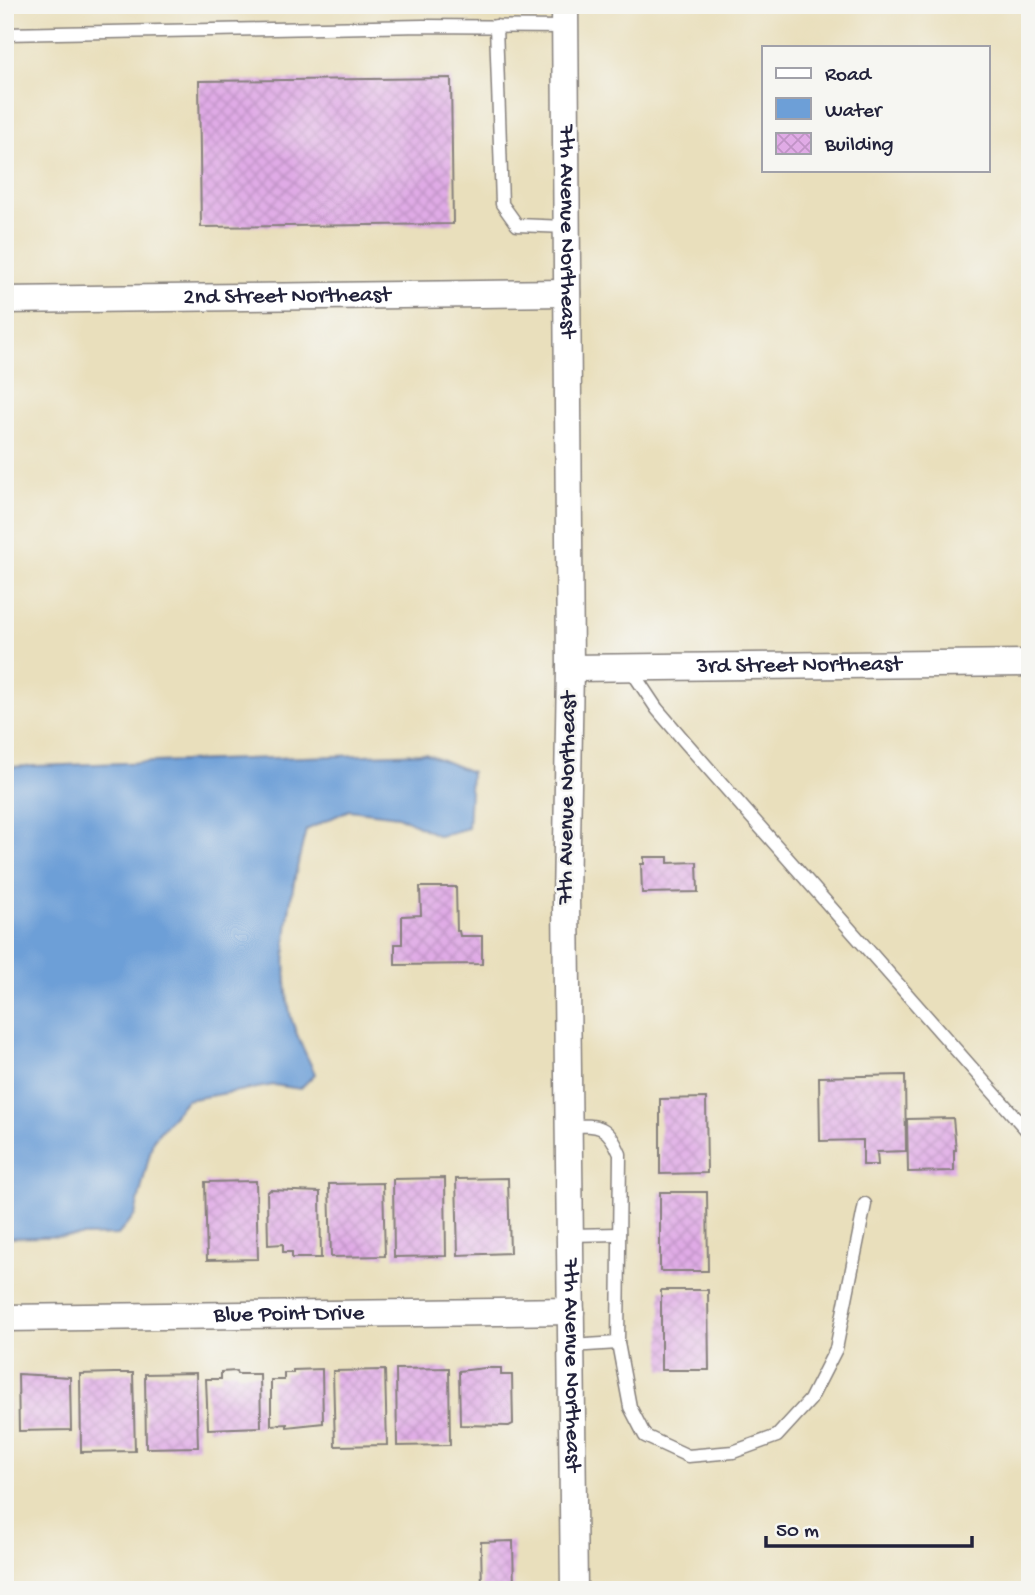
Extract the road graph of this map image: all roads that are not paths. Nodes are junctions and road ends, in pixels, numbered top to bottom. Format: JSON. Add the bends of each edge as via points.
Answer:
{"nodes":[{"id":1,"x":565,"y":16,"type":"edge"},
{"id":2,"x":496,"y":26,"type":"junction"},
{"id":3,"x":5,"y":34,"type":"edge"},
{"id":4,"x":566,"y":227,"type":"junction"},
{"id":5,"x":567,"y":292,"type":"junction"},
{"id":6,"x":5,"y":300,"type":"edge"},
{"id":7,"x":1030,"y":663,"type":"edge"},
{"id":8,"x":570,"y":667,"type":"junction"},
{"id":9,"x":629,"y":667,"type":"junction"},
{"id":10,"x":569,"y":1125,"type":"junction"},
{"id":11,"x":1030,"y":1134,"type":"edge"},
{"id":12,"x":865,"y":1204,"type":"dead end"},
{"id":13,"x":619,"y":1234,"type":"junction"},
{"id":14,"x":570,"y":1235,"type":"junction"},
{"id":15,"x":571,"y":1311,"type":"junction"},
{"id":16,"x":5,"y":1318,"type":"edge"},
{"id":17,"x":618,"y":1343,"type":"junction"},
{"id":18,"x":571,"y":1346,"type":"junction"},
{"id":19,"x":574,"y":1590,"type":"edge"}],
"edges":[{"from":1,"to":2,"type":"lane"},
{"from":1,"to":4,"type":"street","name":"7th Avenue Northeast"},
{"from":2,"to":3,"type":"lane"},
{"from":2,"to":4,"type":"lane","via":[[502,204],[517,225]]},
{"from":4,"to":5,"type":"street","name":"7th Avenue Northeast"},
{"from":5,"to":6,"type":"street","name":"2nd Street Northeast"},
{"from":5,"to":8,"type":"street","name":"7th Avenue Northeast"},
{"from":7,"to":9,"type":"street","name":"3rd Street Northeast"},
{"from":8,"to":9,"type":"street","name":"3rd Street Northeast"},
{"from":8,"to":10,"type":"street","name":"7th Avenue Northeast"},
{"from":9,"to":11,"type":"lane","via":[[687,744]]},
{"from":10,"to":13,"type":"lane","via":[[597,1125],[612,1135],[620,1154]]},
{"from":10,"to":14,"type":"street","name":"7th Avenue Northeast"},
{"from":12,"to":17,"type":"lane","via":[[835,1349],[810,1401],[777,1436],[733,1452],[688,1456],[665,1448],[645,1436],[630,1407]]},
{"from":13,"to":14,"type":"lane"},
{"from":13,"to":17,"type":"lane"},
{"from":14,"to":15,"type":"street","name":"7th Avenue Northeast"},
{"from":15,"to":16,"type":"street","name":"Blue Point Drive"},
{"from":15,"to":18,"type":"street","name":"7th Avenue Northeast"},
{"from":17,"to":18,"type":"lane"},
{"from":18,"to":19,"type":"street","name":"7th Avenue Northeast"}]}
